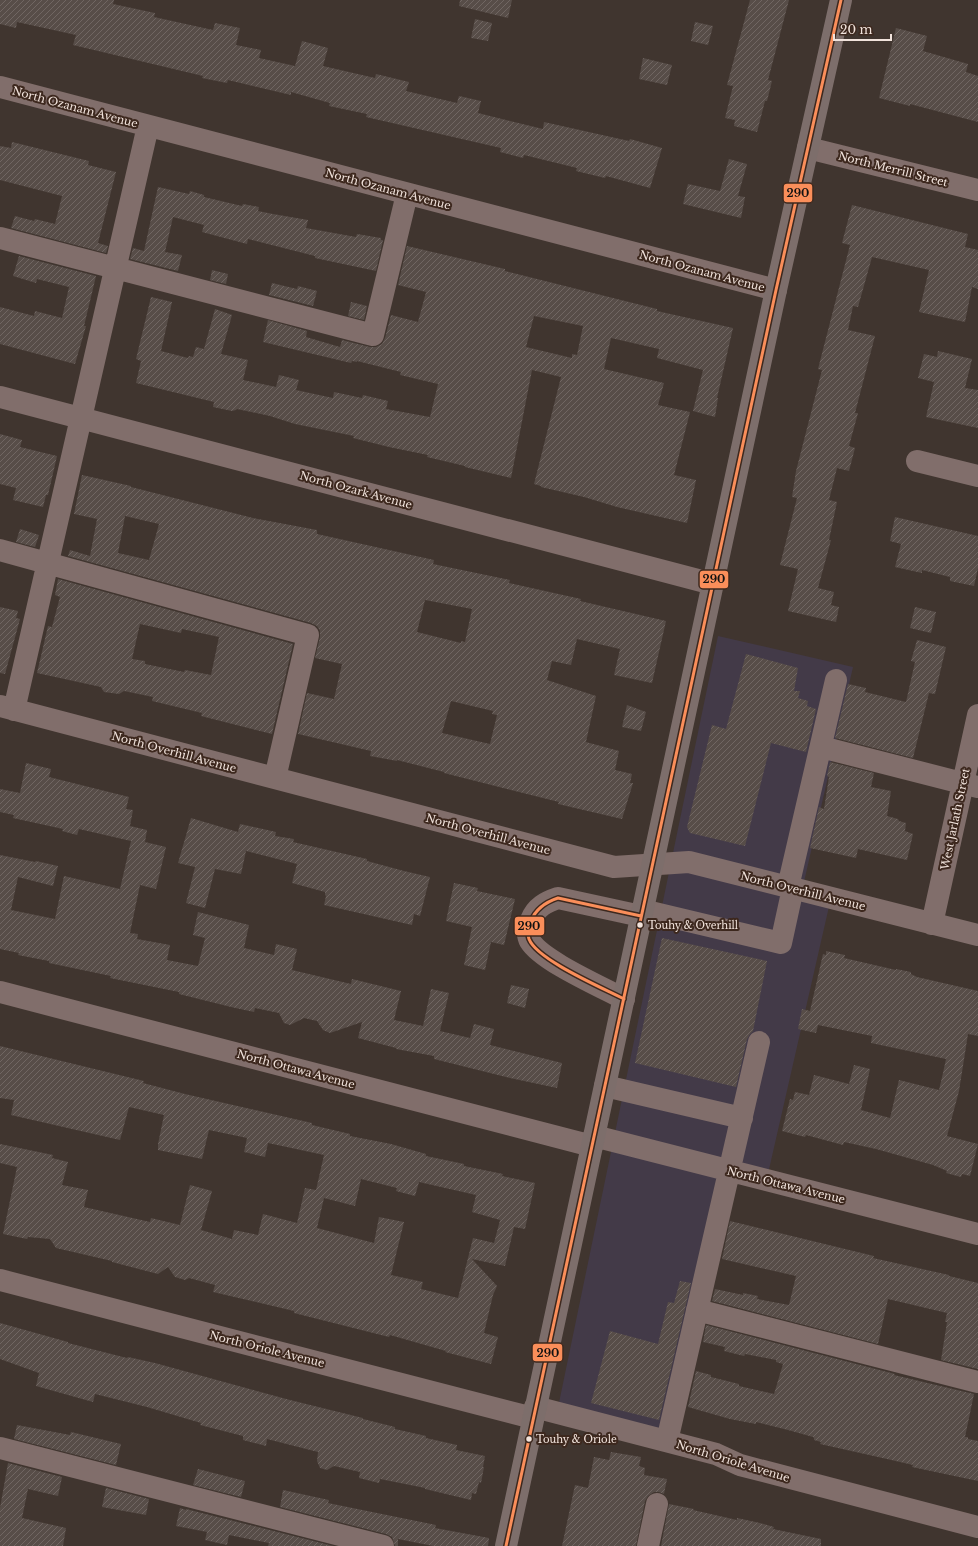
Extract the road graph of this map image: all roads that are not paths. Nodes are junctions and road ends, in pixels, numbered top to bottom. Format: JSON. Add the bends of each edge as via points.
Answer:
{"nodes":[{"id":1,"x":841,"y":0,"type":"edge"},
{"id":2,"x":0,"y":87,"type":"edge"},
{"id":3,"x":148,"y":126,"type":"junction"},
{"id":4,"x":808,"y":148,"type":"junction"},
{"id":5,"x":978,"y":190,"type":"edge"},
{"id":6,"x":407,"y":194,"type":"junction"},
{"id":7,"x":0,"y":238,"type":"edge"},
{"id":8,"x":115,"y":268,"type":"junction"},
{"id":9,"x":776,"y":290,"type":"junction"},
{"id":10,"x":0,"y":397,"type":"edge"},
{"id":11,"x":81,"y":418,"type":"junction"},
{"id":12,"x":917,"y":461,"type":"dead end"},
{"id":13,"x":978,"y":476,"type":"edge"},
{"id":14,"x":0,"y":550,"type":"edge"},
{"id":15,"x":48,"y":562,"type":"junction"},
{"id":16,"x":713,"y":584,"type":"junction"},
{"id":17,"x":836,"y":680,"type":"dead end"},
{"id":18,"x":7,"y":708,"type":"edge"},
{"id":19,"x":978,"y":715,"type":"edge"},
{"id":20,"x":821,"y":747,"type":"junction"},
{"id":21,"x":275,"y":778,"type":"junction"},
{"id":22,"x":970,"y":785,"type":"edge"},
{"id":23,"x":653,"y":864,"type":"junction"},
{"id":24,"x":791,"y":888,"type":"junction"},
{"id":25,"x":642,"y":913,"type":"junction"},
{"id":26,"x":932,"y":924,"type":"junction"},
{"id":27,"x":978,"y":936,"type":"edge"},
{"id":28,"x":0,"y":992,"type":"edge"},
{"id":29,"x":624,"y":999,"type":"junction"},
{"id":30,"x":759,"y":1042,"type":"dead end"},
{"id":31,"x":604,"y":1086,"type":"junction"},
{"id":32,"x":742,"y":1118,"type":"junction"},
{"id":33,"x":593,"y":1141,"type":"junction"},
{"id":34,"x":730,"y":1170,"type":"junction"},
{"id":35,"x":978,"y":1234,"type":"edge"},
{"id":36,"x":0,"y":1280,"type":"edge"},
{"id":37,"x":697,"y":1310,"type":"junction"},
{"id":38,"x":978,"y":1382,"type":"edge"},
{"id":39,"x":534,"y":1412,"type":"junction"},
{"id":40,"x":667,"y":1441,"type":"junction"},
{"id":41,"x":0,"y":1448,"type":"edge"},
{"id":42,"x":657,"y":1504,"type":"dead end"},
{"id":43,"x":978,"y":1527,"type":"edge"},
{"id":44,"x":383,"y":1546,"type":"edge"},
{"id":45,"x":506,"y":1546,"type":"edge"},
{"id":46,"x":648,"y":1546,"type":"edge"}],
"edges":[{"from":1,"to":4,"type":"main road"},
{"from":2,"to":3,"type":"street","name":"North Ozanam Avenue"},
{"from":3,"to":6,"type":"street","name":"North Ozanam Avenue"},
{"from":3,"to":8,"type":"street"},
{"from":4,"to":5,"type":"street","name":"North Merrill Street"},
{"from":4,"to":9,"type":"main road"},
{"from":6,"to":8,"type":"street","via":[[373,336]]},
{"from":6,"to":9,"type":"street","name":"North Ozanam Avenue"},
{"from":7,"to":8,"type":"street"},
{"from":8,"to":11,"type":"street"},
{"from":9,"to":16,"type":"main road"},
{"from":10,"to":11,"type":"street","name":"North Ozark Avenue"},
{"from":11,"to":15,"type":"street"},
{"from":11,"to":16,"type":"street","name":"North Ozark Avenue"},
{"from":12,"to":13,"type":"street"},
{"from":14,"to":15,"type":"street"},
{"from":15,"to":18,"type":"street"},
{"from":15,"to":21,"type":"street","via":[[308,635]]},
{"from":16,"to":23,"type":"main road"},
{"from":17,"to":20,"type":"street"},
{"from":18,"to":21,"type":"street","name":"North Overhill Avenue"},
{"from":19,"to":22,"type":"street","name":"West Jarlath Street"},
{"from":20,"to":22,"type":"street"},
{"from":20,"to":24,"type":"street"},
{"from":21,"to":23,"type":"street","name":"North Overhill Avenue","via":[[614,867]]},
{"from":22,"to":26,"type":"street","name":"West Jarlath Street"},
{"from":23,"to":24,"type":"street","name":"North Overhill Avenue","via":[[689,862]]},
{"from":23,"to":25,"type":"main road"},
{"from":24,"to":25,"type":"street","via":[[781,943]]},
{"from":24,"to":26,"type":"street","name":"North Overhill Avenue"},
{"from":25,"to":29,"type":"main road"},
{"from":25,"to":29,"type":"street","via":[[558,898],[547,901],[536,910],[528,928],[530,940],[550,958]]},
{"from":26,"to":27,"type":"street","name":"North Overhill Avenue"},
{"from":28,"to":33,"type":"street","name":"North Ottawa Avenue"},
{"from":29,"to":31,"type":"main road"},
{"from":30,"to":32,"type":"street"},
{"from":31,"to":32,"type":"street"},
{"from":31,"to":33,"type":"main road"},
{"from":32,"to":34,"type":"street"},
{"from":33,"to":34,"type":"street","name":"North Ottawa Avenue"},
{"from":33,"to":39,"type":"main road"},
{"from":34,"to":35,"type":"street","name":"North Ottawa Avenue"},
{"from":34,"to":37,"type":"street"},
{"from":36,"to":39,"type":"street","name":"North Oriole Avenue"},
{"from":37,"to":38,"type":"street"},
{"from":37,"to":40,"type":"street"},
{"from":39,"to":40,"type":"street","name":"North Oriole Avenue"},
{"from":39,"to":45,"type":"main road"},
{"from":40,"to":43,"type":"street","name":"North Oriole Avenue","via":[[716,1454],[740,1465]]},
{"from":41,"to":44,"type":"street"},
{"from":42,"to":46,"type":"street"}]}
